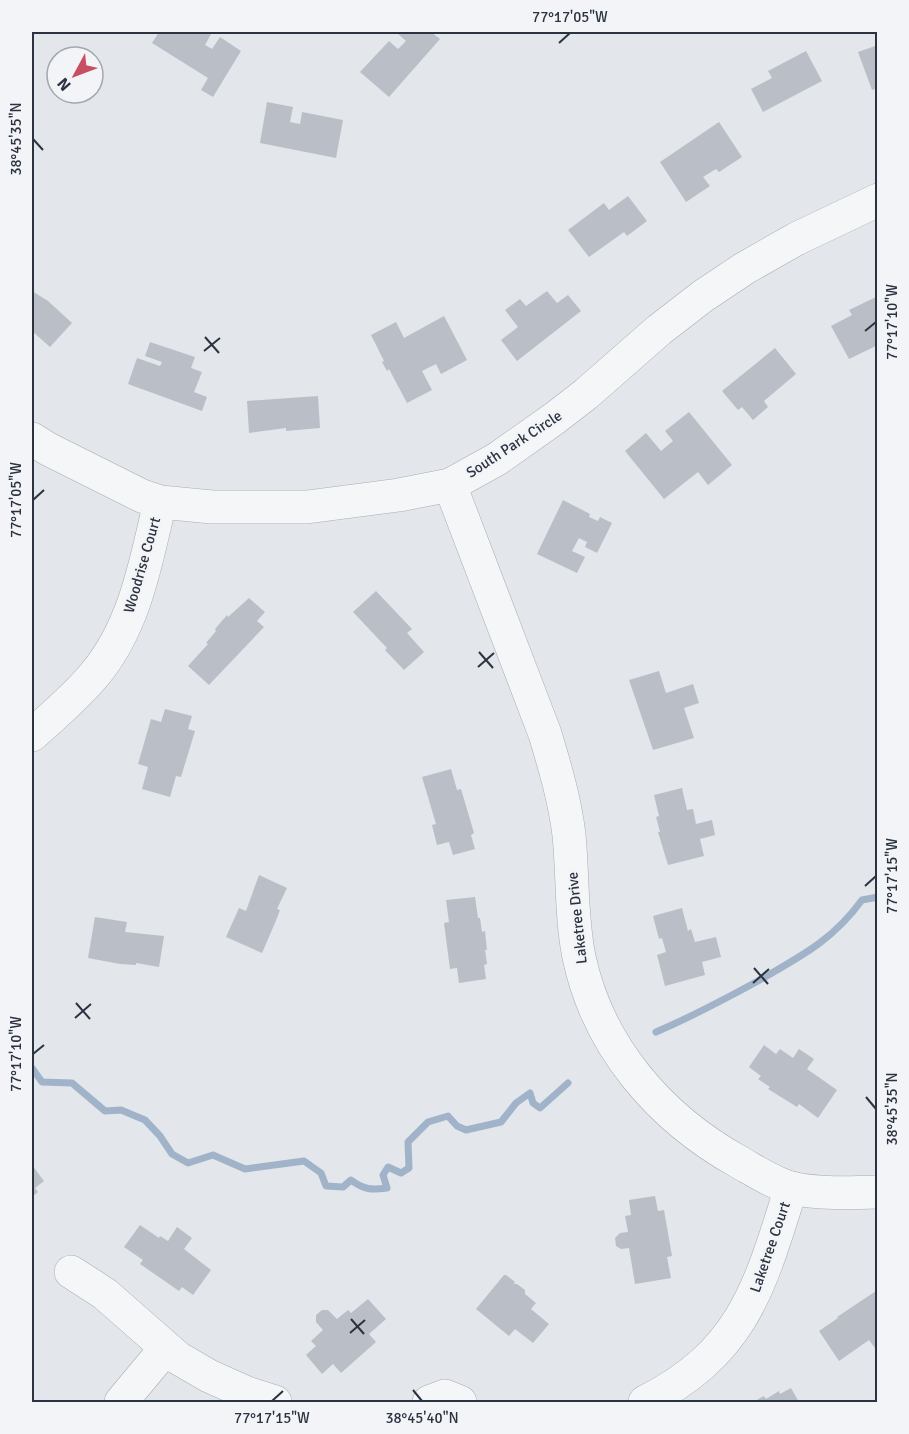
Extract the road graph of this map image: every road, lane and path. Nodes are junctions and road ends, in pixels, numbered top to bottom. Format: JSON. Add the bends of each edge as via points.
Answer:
{"nodes":[{"id":1,"x":878,"y":200,"type":"edge"},
{"id":2,"x":32,"y":439,"type":"edge"},
{"id":3,"x":450,"y":485,"type":"junction"},
{"id":4,"x":160,"y":502,"type":"junction"},
{"id":5,"x":32,"y":735,"type":"edge"},
{"id":6,"x":791,"y":1188,"type":"junction"},
{"id":7,"x":878,"y":1192,"type":"edge"},
{"id":8,"x":71,"y":1272,"type":"dead end"},
{"id":9,"x":166,"y":1348,"type":"junction"},
{"id":10,"x":121,"y":1402,"type":"edge"},
{"id":11,"x":275,"y":1402,"type":"edge"},
{"id":12,"x":429,"y":1402,"type":"edge"},
{"id":13,"x":460,"y":1402,"type":"edge"},
{"id":14,"x":645,"y":1402,"type":"edge"}],
"edges":[{"from":1,"to":3,"type":"street","name":"South Park Circle","via":[[745,268],[659,330],[555,418],[497,459]]},
{"from":2,"to":4,"type":"street","name":"South Park Circle"},
{"from":3,"to":4,"type":"street","name":"South Park Circle","via":[[308,507],[212,507]]},
{"from":3,"to":6,"type":"street","name":"Laketree Drive","via":[[557,770],[568,833],[579,957],[598,1017],[632,1072],[673,1116],[711,1147]]},
{"from":4,"to":5,"type":"street","name":"Woodrise Court","via":[[145,568],[110,653],[75,696]]},
{"from":6,"to":7,"type":"street","name":"Laketree Drive"},
{"from":6,"to":14,"type":"street","name":"Laketree Court","via":[[764,1273],[742,1318],[691,1375]]},
{"from":8,"to":9,"type":"street","via":[[105,1294]]},
{"from":9,"to":10,"type":"street"},
{"from":9,"to":11,"type":"street","via":[[209,1376]]},
{"from":12,"to":13,"type":"street","via":[[445,1396]]}]}
